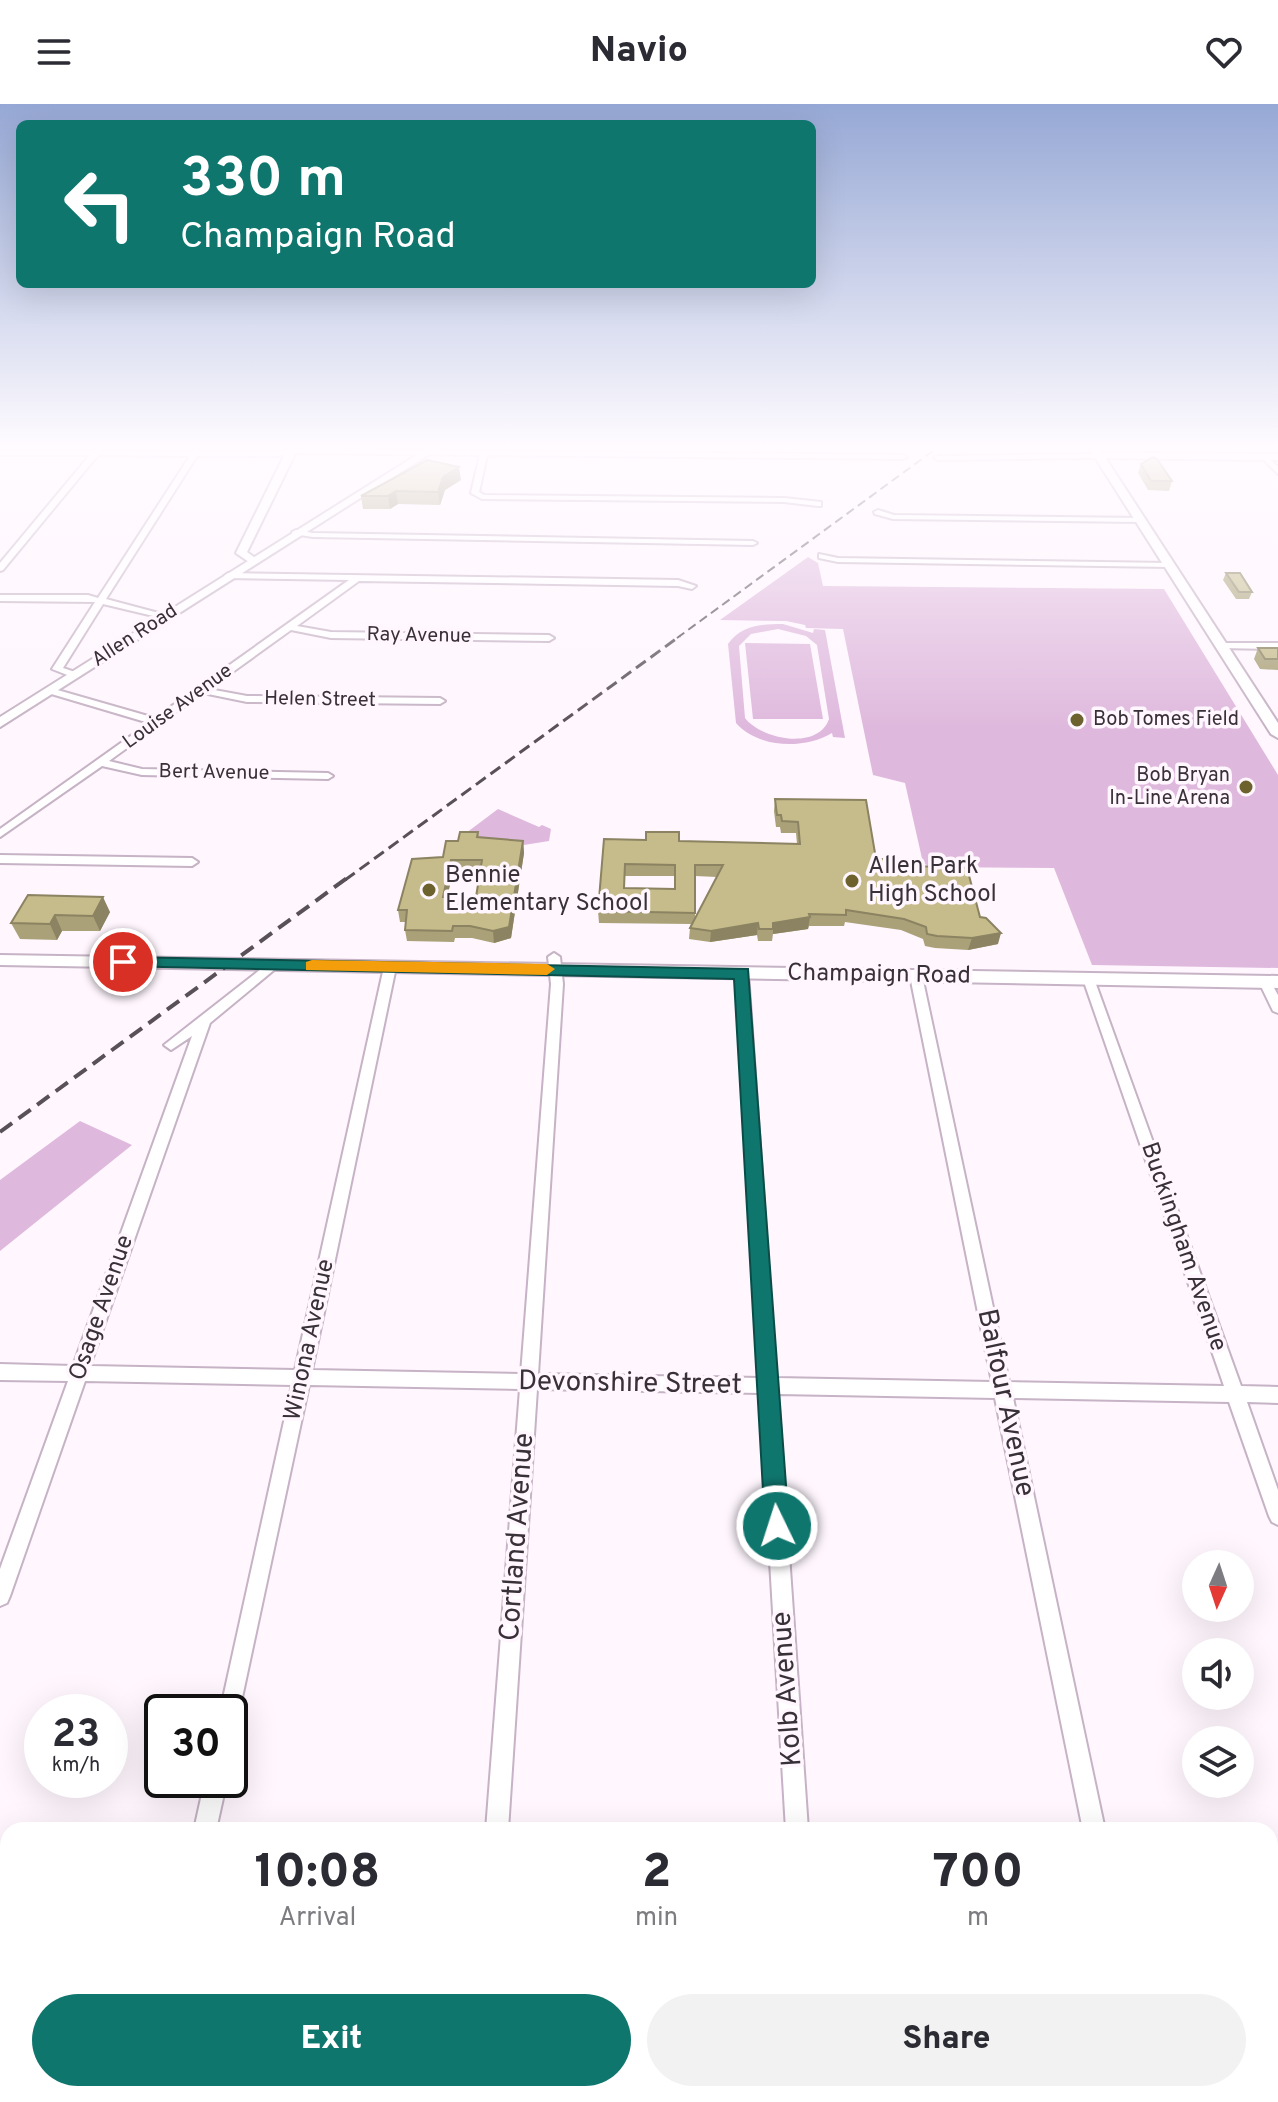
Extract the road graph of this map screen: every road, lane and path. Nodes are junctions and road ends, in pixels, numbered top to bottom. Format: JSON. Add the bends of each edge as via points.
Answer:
{"nodes":[{"id":1,"x":22,"y":541,"type":"edge"},
{"id":2,"x":139,"y":541,"type":"edge"},
{"id":3,"x":247,"y":541,"type":"edge"},
{"id":4,"x":282,"y":541,"type":"edge"},
{"id":5,"x":741,"y":541,"type":"edge"},
{"id":6,"x":1155,"y":541,"type":"edge"},
{"id":7,"x":753,"y":543,"type":"dead end"},
{"id":8,"x":822,"y":556,"type":"dead end"},
{"id":9,"x":253,"y":560,"type":"junction"},
{"id":10,"x":1170,"y":565,"type":"junction"},
{"id":11,"x":0,"y":568,"type":"edge"},
{"id":12,"x":228,"y":576,"type":"junction"},
{"id":13,"x":356,"y":579,"type":"junction"},
{"id":14,"x":692,"y":586,"type":"dead end"},
{"id":15,"x":0,"y":598,"type":"edge"},
{"id":16,"x":102,"y":599,"type":"junction"},
{"id":17,"x":166,"y":616,"type":"junction"},
{"id":18,"x":289,"y":627,"type":"junction"},
{"id":19,"x":549,"y":638,"type":"dead end"},
{"id":20,"x":1222,"y":646,"type":"junction"},
{"id":21,"x":1278,"y":646,"type":"edge"},
{"id":22,"x":75,"y":675,"type":"junction"},
{"id":23,"x":200,"y":690,"type":"junction"},
{"id":24,"x":51,"y":691,"type":"junction"},
{"id":25,"x":440,"y":701,"type":"dead end"},
{"id":26,"x":157,"y":722,"type":"junction"},
{"id":27,"x":0,"y":723,"type":"edge"},
{"id":28,"x":1278,"y":734,"type":"edge"},
{"id":29,"x":100,"y":762,"type":"junction"},
{"id":30,"x":328,"y":776,"type":"dead end"},
{"id":31,"x":0,"y":834,"type":"edge"},
{"id":32,"x":0,"y":859,"type":"edge"},
{"id":33,"x":192,"y":862,"type":"dead end"},
{"id":34,"x":0,"y":960,"type":"edge"},
{"id":35,"x":555,"y":963,"type":"junction"},
{"id":36,"x":274,"y":965,"type":"junction"},
{"id":37,"x":390,"y":967,"type":"junction"},
{"id":38,"x":742,"y":973,"type":"junction"},
{"id":39,"x":916,"y":976,"type":"junction"},
{"id":40,"x":1089,"y":979,"type":"junction"},
{"id":41,"x":1272,"y":982,"type":"edge"},
{"id":42,"x":1278,"y":1008,"type":"edge"},
{"id":43,"x":204,"y":1021,"type":"junction"},
{"id":44,"x":171,"y":1045,"type":"dead end"},
{"id":45,"x":0,"y":1372,"type":"edge"},
{"id":46,"x":79,"y":1374,"type":"junction"},
{"id":47,"x":302,"y":1378,"type":"junction"},
{"id":48,"x":529,"y":1382,"type":"junction"},
{"id":49,"x":768,"y":1386,"type":"junction"},
{"id":50,"x":1002,"y":1390,"type":"junction"},
{"id":51,"x":1235,"y":1394,"type":"junction"},
{"id":52,"x":1278,"y":1395,"type":"edge"},
{"id":53,"x":1278,"y":1516,"type":"edge"},
{"id":54,"x":0,"y":1596,"type":"edge"},
{"id":55,"x":234,"y":1694,"type":"edge"},
{"id":56,"x":212,"y":1798,"type":"edge"},
{"id":57,"x":207,"y":1822,"type":"edge"},
{"id":58,"x":498,"y":1822,"type":"edge"},
{"id":59,"x":796,"y":1822,"type":"edge"},
{"id":60,"x":1092,"y":1822,"type":"edge"}],
"edges":[{"from":1,"to":11,"type":"street"},
{"from":2,"to":16,"type":"street"},
{"from":3,"to":9,"type":"street","via":[[241,553]]},
{"from":4,"to":9,"type":"main road","name":"Allen Road"},
{"from":5,"to":7,"type":"street"},
{"from":6,"to":10,"type":"main road"},
{"from":8,"to":10,"type":"street"},
{"from":9,"to":12,"type":"main road","name":"Allen Road"},
{"from":10,"to":20,"type":"main road"},
{"from":12,"to":13,"type":"street"},
{"from":12,"to":17,"type":"main road","name":"Allen Road"},
{"from":13,"to":14,"type":"street"},
{"from":13,"to":18,"type":"street","name":"Louise Avenue"},
{"from":15,"to":16,"type":"street"},
{"from":16,"to":17,"type":"street"},
{"from":16,"to":22,"type":"street","via":[[57,669]]},
{"from":17,"to":22,"type":"main road","name":"Allen Road"},
{"from":18,"to":19,"type":"street","name":"Ray Avenue","via":[[331,635]]},
{"from":18,"to":23,"type":"street","name":"Louise Avenue"},
{"from":20,"to":21,"type":"street"},
{"from":20,"to":28,"type":"main road"},
{"from":22,"to":24,"type":"main road","name":"Allen Road"},
{"from":23,"to":25,"type":"street","name":"Helen Street","via":[[247,699]]},
{"from":23,"to":26,"type":"street","name":"Louise Avenue"},
{"from":24,"to":26,"type":"street"},
{"from":24,"to":27,"type":"main road","name":"Allen Road"},
{"from":26,"to":29,"type":"street","name":"Louise Avenue"},
{"from":29,"to":30,"type":"street","name":"Bert Avenue","via":[[142,772]]},
{"from":29,"to":31,"type":"street","name":"Louise Avenue"},
{"from":32,"to":33,"type":"street"},
{"from":34,"to":36,"type":"street","name":"Champaign Road"},
{"from":35,"to":37,"type":"street","name":"Champaign Road"},
{"from":35,"to":38,"type":"street","name":"Champaign Road"},
{"from":35,"to":48,"type":"street","name":"Cortland Avenue"},
{"from":36,"to":37,"type":"street","name":"Champaign Road"},
{"from":36,"to":43,"type":"street"},
{"from":37,"to":47,"type":"street","name":"Winona Avenue"},
{"from":38,"to":39,"type":"street","name":"Champaign Road"},
{"from":38,"to":49,"type":"street","name":"Kolb Avenue"},
{"from":39,"to":40,"type":"street","name":"Champaign Road"},
{"from":39,"to":50,"type":"street","name":"Balfour Avenue"},
{"from":40,"to":41,"type":"street","name":"Champaign Road"},
{"from":40,"to":51,"type":"street","name":"Buckingham Avenue"},
{"from":41,"to":42,"type":"street"},
{"from":43,"to":44,"type":"street"},
{"from":43,"to":46,"type":"street","name":"Osage Avenue"},
{"from":45,"to":46,"type":"street","name":"Devonshire Street"},
{"from":46,"to":47,"type":"street","name":"Devonshire Street"},
{"from":46,"to":54,"type":"street","name":"Osage Avenue"},
{"from":47,"to":48,"type":"street","name":"Devonshire Street"},
{"from":47,"to":55,"type":"street","name":"Winona Avenue"},
{"from":48,"to":49,"type":"street","name":"Devonshire Street"},
{"from":48,"to":58,"type":"street","name":"Cortland Avenue"},
{"from":49,"to":50,"type":"street","name":"Devonshire Street"},
{"from":49,"to":59,"type":"street","name":"Kolb Avenue"},
{"from":50,"to":51,"type":"street","name":"Devonshire Street"},
{"from":50,"to":60,"type":"street","name":"Balfour Avenue"},
{"from":51,"to":52,"type":"street","name":"Devonshire Street"},
{"from":51,"to":53,"type":"street","name":"Buckingham Avenue"},
{"from":56,"to":57,"type":"street"}]}
